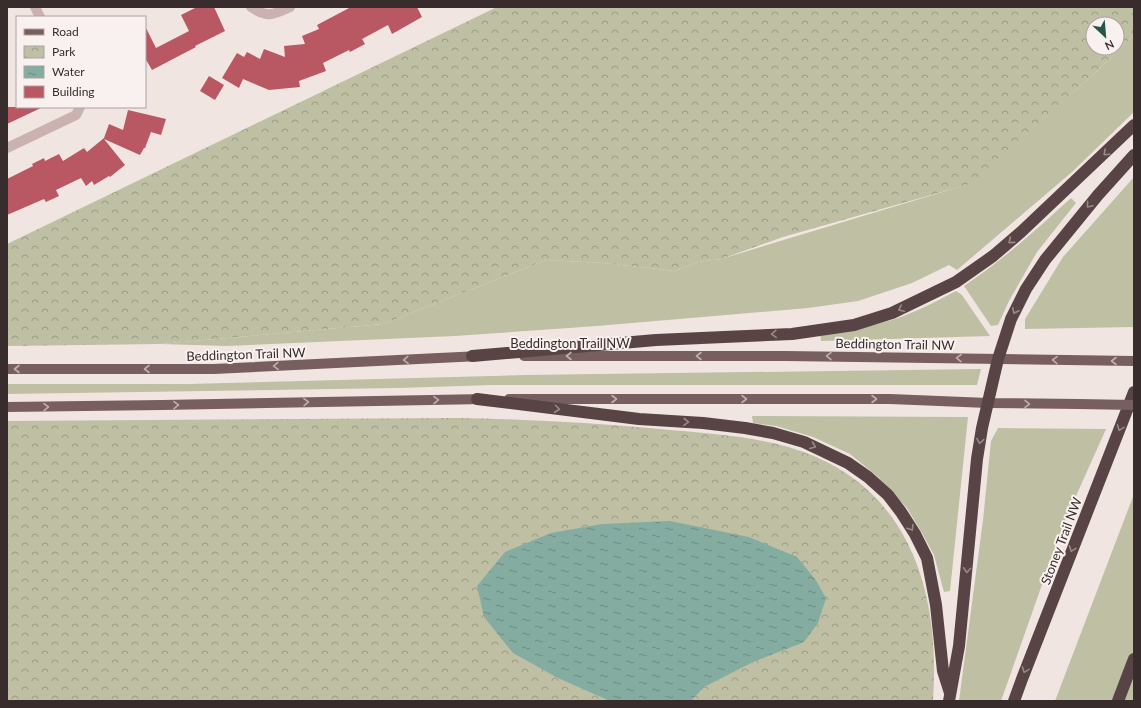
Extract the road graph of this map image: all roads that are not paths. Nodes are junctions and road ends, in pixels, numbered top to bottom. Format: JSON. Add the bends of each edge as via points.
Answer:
{"nodes":[{"id":1,"x":35,"y":7,"type":"edge"},
{"id":2,"x":251,"y":7,"type":"edge"},
{"id":3,"x":290,"y":7,"type":"edge"},
{"id":4,"x":40,"y":16,"type":"edge"},
{"id":5,"x":80,"y":108,"type":"edge"},
{"id":6,"x":1134,"y":125,"type":"edge"},
{"id":7,"x":7,"y":148,"type":"edge"},
{"id":8,"x":1134,"y":155,"type":"edge"},
{"id":9,"x":472,"y":356,"type":"junction"},
{"id":10,"x":998,"y":359,"type":"junction"},
{"id":11,"x":1134,"y":361,"type":"edge"},
{"id":12,"x":7,"y":369,"type":"edge"},
{"id":13,"x":1134,"y":392,"type":"edge"},
{"id":14,"x":476,"y":399,"type":"junction"},
{"id":15,"x":988,"y":403,"type":"junction"},
{"id":16,"x":1134,"y":405,"type":"edge"},
{"id":17,"x":7,"y":407,"type":"edge"},
{"id":18,"x":1134,"y":660,"type":"edge"},
{"id":19,"x":949,"y":697,"type":"edge"},
{"id":20,"x":1014,"y":701,"type":"edge"},
{"id":21,"x":1118,"y":701,"type":"edge"}],
"edges":[{"from":1,"to":4,"type":"street"},
{"from":2,"to":3,"type":"street","via":[[263,14],[276,14]]},
{"from":5,"to":7,"type":"street","via":[[76,115]]},
{"from":6,"to":9,"type":"highway","one_way":true,"via":[[993,256],[956,282],[892,313],[854,325],[792,334],[656,340]]},
{"from":8,"to":10,"type":"highway","one_way":true,"via":[[1067,231],[1026,289],[1011,319]]},
{"from":10,"to":9,"type":"main road","name":"Beddington Trail NW","one_way":true},
{"from":9,"to":12,"type":"main road","name":"Beddington Trail NW","one_way":true,"via":[[214,369]]},
{"from":11,"to":10,"type":"main road","name":"Beddington Trail NW","one_way":true},
{"from":10,"to":15,"type":"highway"},
{"from":13,"to":20,"type":"highway","name":"Stoney Trail NW","one_way":true},
{"from":14,"to":15,"type":"main road","one_way":true,"via":[[890,399]]},
{"from":17,"to":14,"type":"main road","one_way":true},
{"from":14,"to":19,"type":"highway","one_way":true,"via":[[639,419],[703,422],[745,428],[804,442],[848,463],[888,495],[915,534],[926,558],[936,605],[943,670]]},
{"from":15,"to":16,"type":"main road","one_way":true,"bridge":true},
{"from":15,"to":19,"type":"highway","one_way":true,"via":[[977,459],[960,639]]},
{"from":18,"to":21,"type":"highway"}]}
